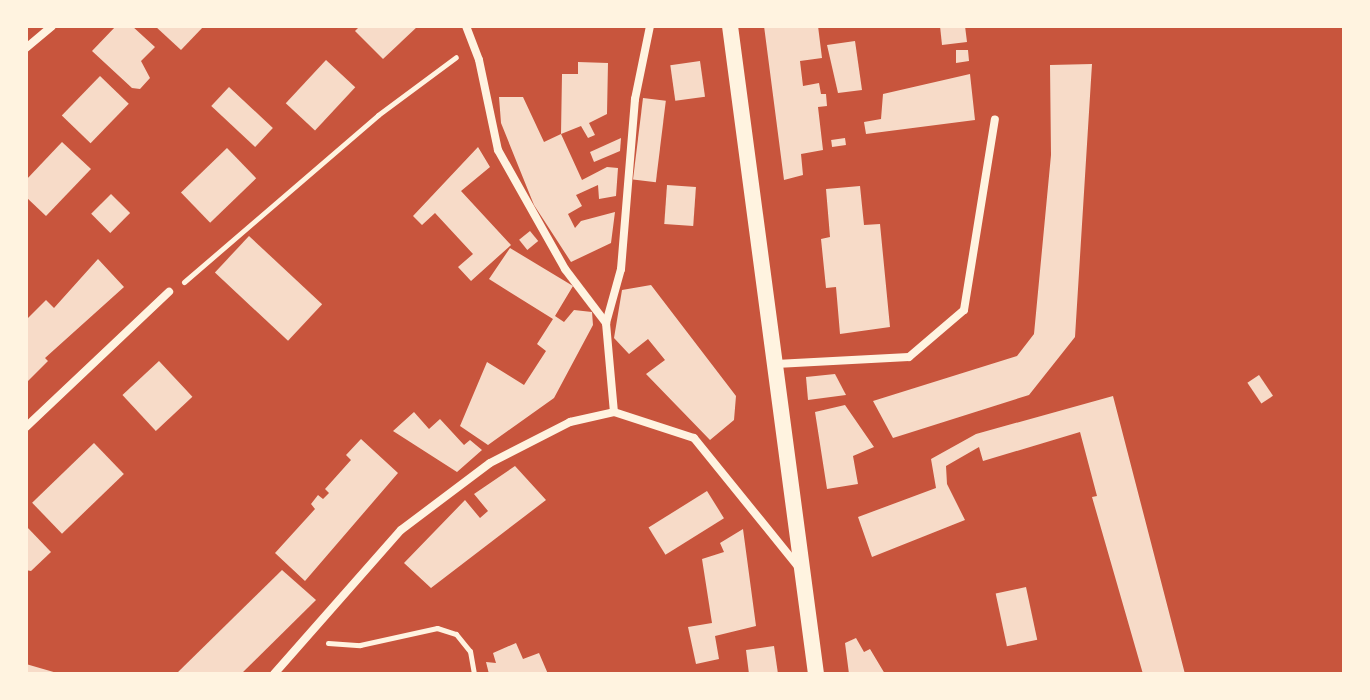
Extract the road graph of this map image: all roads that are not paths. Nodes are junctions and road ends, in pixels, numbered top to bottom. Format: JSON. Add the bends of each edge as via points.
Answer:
{"nodes":[{"id":1,"x":52,"y":26,"type":"edge"},
{"id":2,"x":466,"y":26,"type":"edge"},
{"id":3,"x":650,"y":26,"type":"edge"},
{"id":4,"x":730,"y":26,"type":"edge"},
{"id":5,"x":26,"y":48,"type":"edge"},
{"id":6,"x":995,"y":119,"type":"dead end"},
{"id":7,"x":169,"y":292,"type":"road end"},
{"id":8,"x":606,"y":323,"type":"junction"},
{"id":9,"x":775,"y":364,"type":"junction"},
{"id":10,"x":614,"y":412,"type":"junction"},
{"id":11,"x":26,"y":427,"type":"edge"},
{"id":12,"x":803,"y":571,"type":"junction"},
{"id":13,"x":274,"y":674,"type":"edge"},
{"id":14,"x":816,"y":674,"type":"edge"}],
"edges":[{"from":1,"to":5,"type":"street"},
{"from":2,"to":8,"type":"street","via":[[498,150],[565,269]]},
{"from":3,"to":8,"type":"street","via":[[635,99],[621,269]]},
{"from":4,"to":9,"type":"main road"},
{"from":6,"to":9,"type":"street","via":[[964,310],[909,357]]},
{"from":7,"to":11,"type":"street"},
{"from":8,"to":10,"type":"street"},
{"from":9,"to":12,"type":"main road"},
{"from":10,"to":12,"type":"street","via":[[694,438]]},
{"from":10,"to":13,"type":"street","via":[[570,422],[490,463],[401,530]]},
{"from":12,"to":14,"type":"main road"}]}
